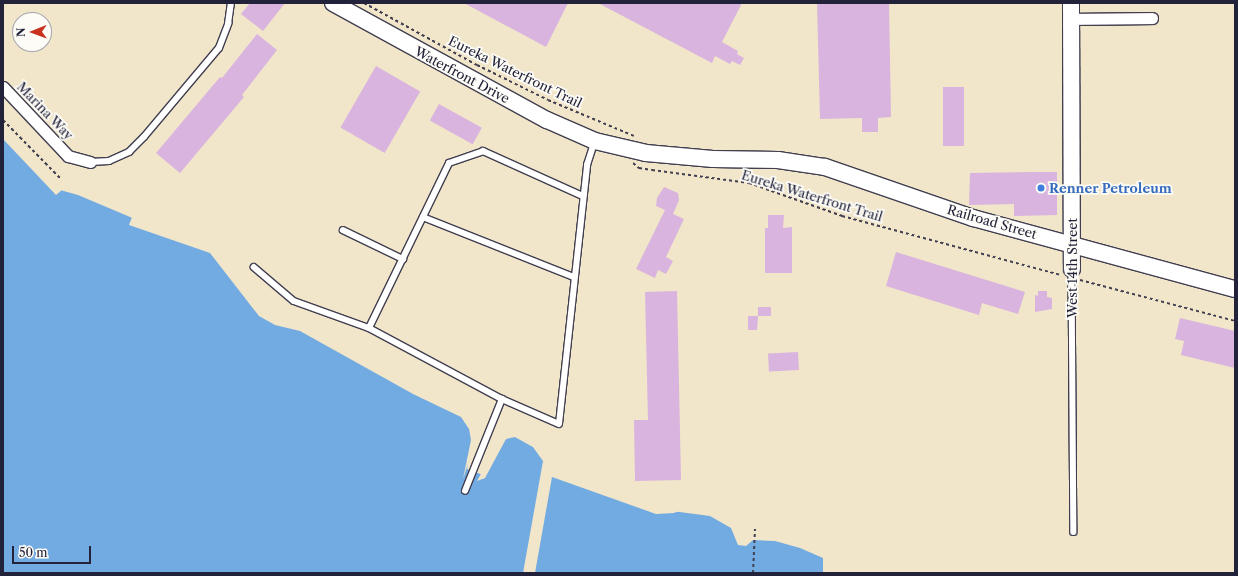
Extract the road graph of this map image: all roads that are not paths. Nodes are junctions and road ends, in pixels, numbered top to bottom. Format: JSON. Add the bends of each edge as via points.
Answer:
{"nodes":[{"id":1,"x":230,"y":3,"type":"edge"},
{"id":2,"x":333,"y":3,"type":"edge"},
{"id":3,"x":1071,"y":3,"type":"edge"},
{"id":4,"x":1152,"y":18,"type":"dead end"},
{"id":5,"x":1071,"y":19,"type":"junction"},
{"id":6,"x":3,"y":87,"type":"edge"},
{"id":7,"x":595,"y":141,"type":"junction"},
{"id":8,"x":636,"y":151,"type":"joint"},
{"id":9,"x":90,"y":162,"type":"joint"},
{"id":10,"x":583,"y":196,"type":"junction"},
{"id":11,"x":423,"y":217,"type":"junction"},
{"id":12,"x":344,"y":230,"type":"dead end"},
{"id":13,"x":1072,"y":245,"type":"junction"},
{"id":14,"x":403,"y":259,"type":"junction"},
{"id":15,"x":254,"y":267,"type":"dead end"},
{"id":16,"x":1072,"y":273,"type":"joint"},
{"id":17,"x":574,"y":277,"type":"junction"},
{"id":18,"x":1235,"y":289,"type":"edge"},
{"id":19,"x":369,"y":328,"type":"junction"},
{"id":20,"x":502,"y":399,"type":"junction"},
{"id":21,"x":465,"y":491,"type":"dead end"},
{"id":22,"x":1074,"y":532,"type":"dead end"}],
"edges":[{"from":1,"to":9,"type":"lane","via":[[228,24],[219,48],[144,137],[129,152],[109,161]]},
{"from":2,"to":7,"type":"street","name":"Waterfront Drive","via":[[540,116]]},
{"from":3,"to":5,"type":"street","name":"West 14th Street"},
{"from":4,"to":5,"type":"street"},
{"from":5,"to":13,"type":"street","name":"West 14th Street"},
{"from":6,"to":9,"type":"street","name":"Marina Way","via":[[68,156]]},
{"from":7,"to":8,"type":"street","name":"Waterfront Drive"},
{"from":7,"to":10,"type":"lane","via":[[587,165]]},
{"from":8,"to":13,"type":"street","name":"Railroad Street","via":[[713,159],[786,161],[825,167],[935,206]]},
{"from":10,"to":11,"type":"lane","via":[[483,151],[449,163]]},
{"from":10,"to":17,"type":"lane"},
{"from":11,"to":14,"type":"lane"},
{"from":11,"to":17,"type":"lane"},
{"from":12,"to":14,"type":"lane"},
{"from":13,"to":16,"type":"street","name":"West 14th Street"},
{"from":13,"to":18,"type":"street","name":"Railroad Street"},
{"from":14,"to":19,"type":"lane"},
{"from":15,"to":19,"type":"lane","via":[[294,301]]},
{"from":16,"to":22,"type":"lane","name":"West 14th Street"},
{"from":17,"to":20,"type":"lane","via":[[559,424]]},
{"from":19,"to":20,"type":"lane"},
{"from":20,"to":21,"type":"lane"}]}
